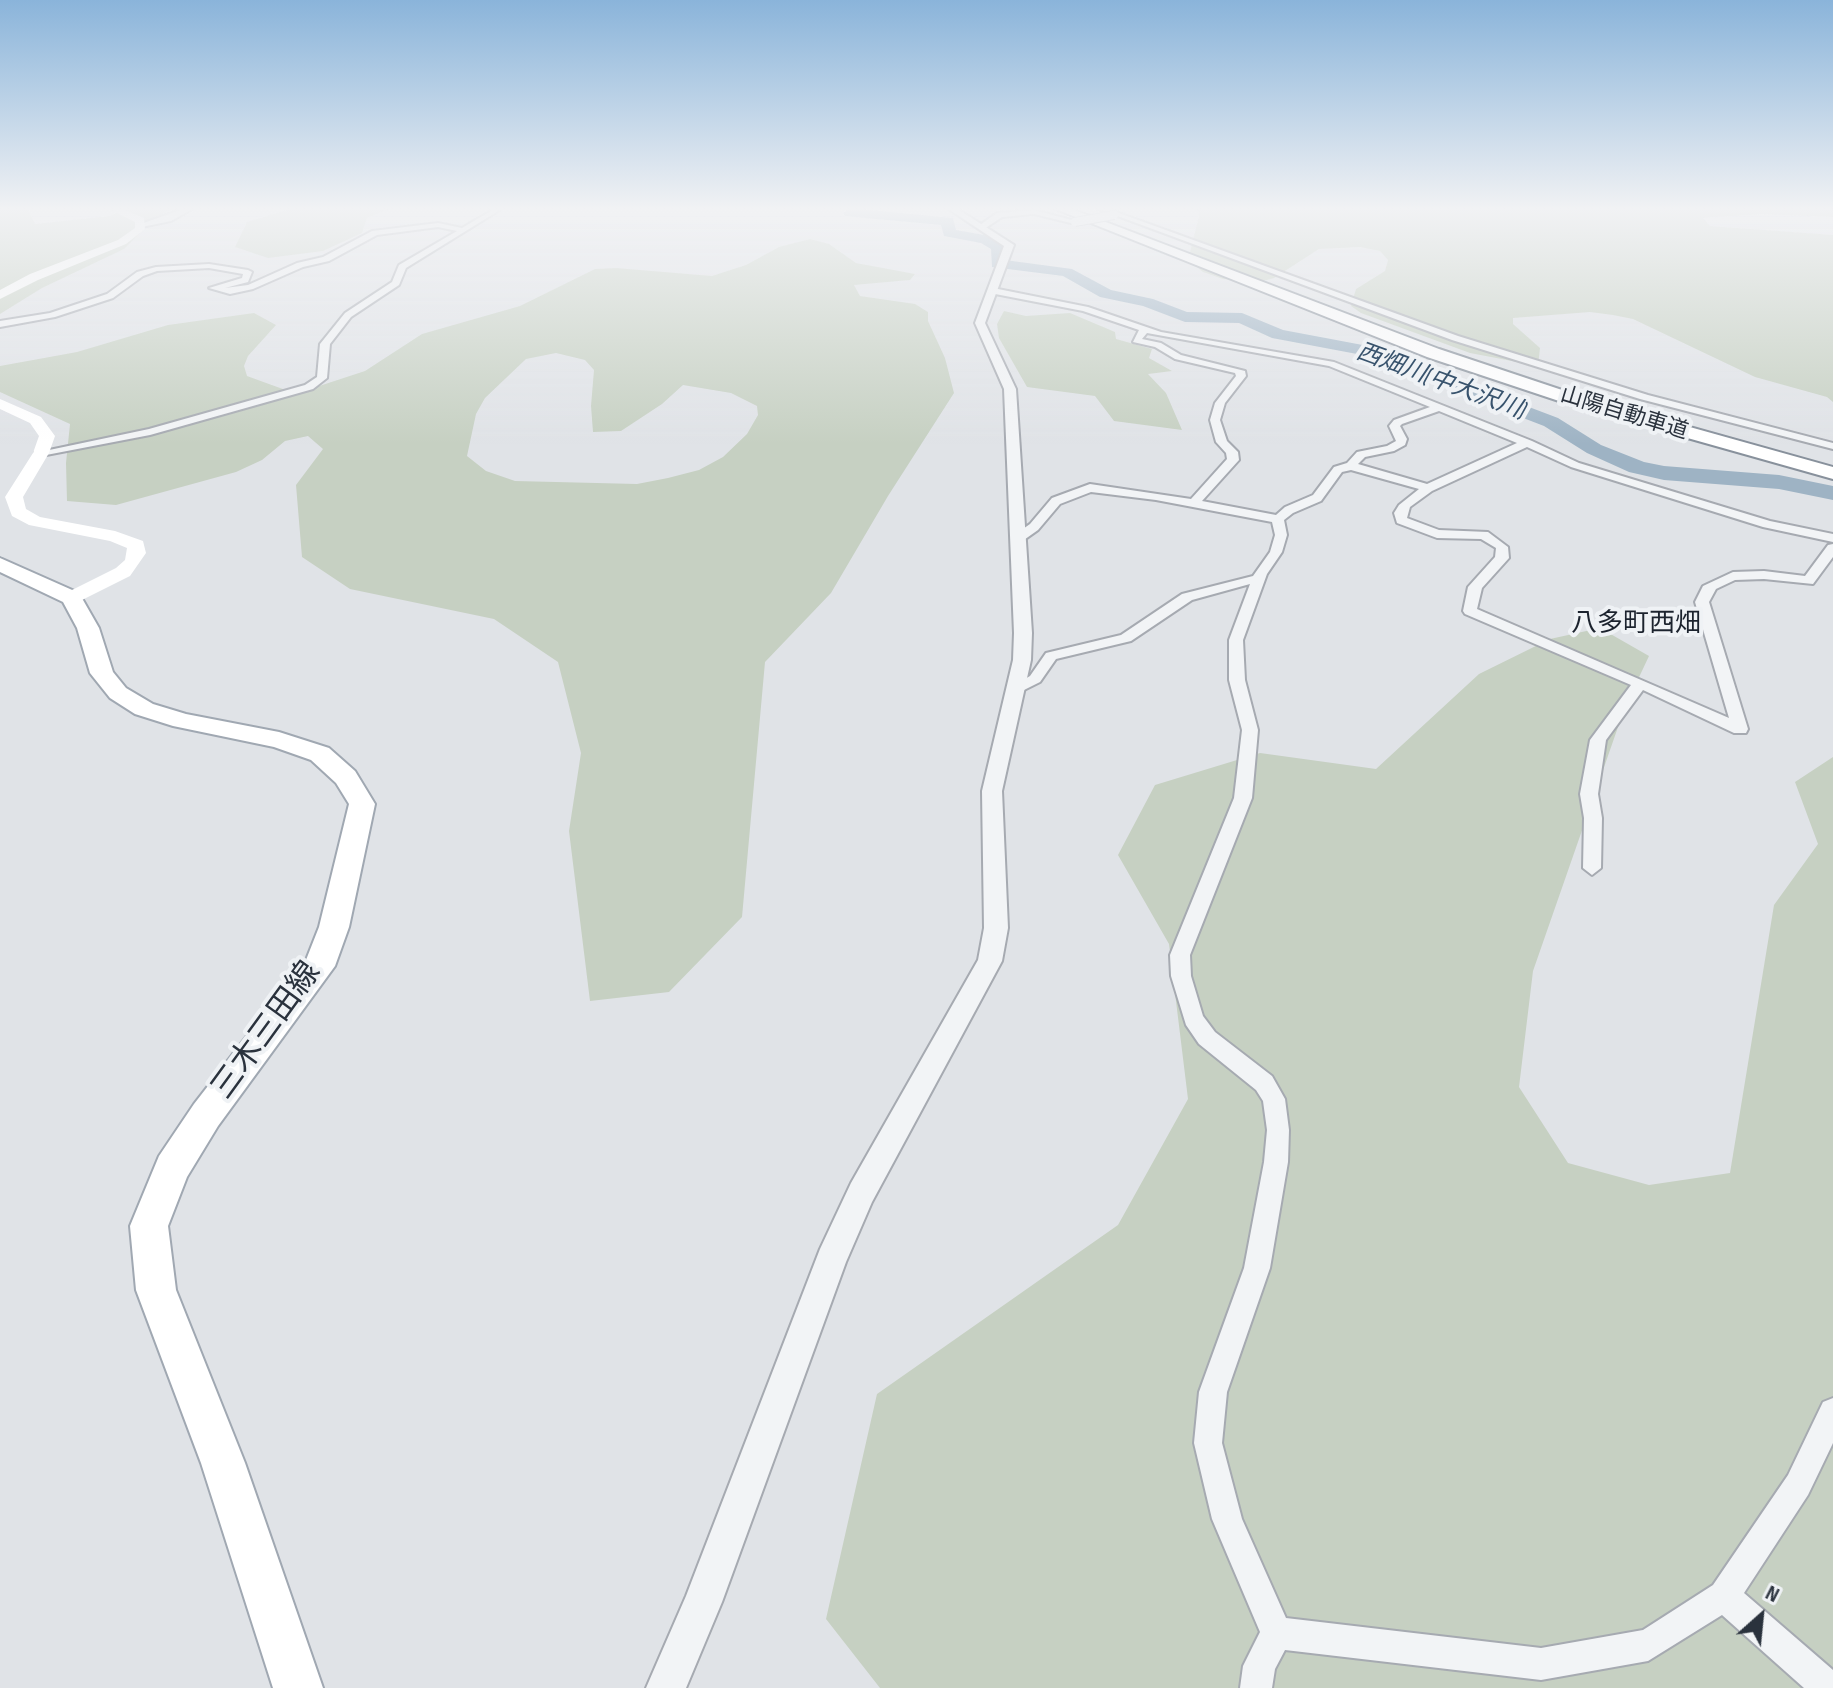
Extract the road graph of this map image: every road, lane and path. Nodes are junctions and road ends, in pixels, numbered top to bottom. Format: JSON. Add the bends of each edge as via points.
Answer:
{"nodes":[{"id":1,"x":123,"y":287,"type":"edge"},
{"id":2,"x":218,"y":287,"type":"edge"},
{"id":3,"x":251,"y":287,"type":"edge"},
{"id":4,"x":390,"y":287,"type":"edge"},
{"id":5,"x":995,"y":287,"type":"edge"},
{"id":6,"x":1029,"y":287,"type":"edge"},
{"id":7,"x":1262,"y":287,"type":"edge"},
{"id":8,"x":1272,"y":287,"type":"edge"},
{"id":9,"x":1315,"y":287,"type":"edge"},
{"id":10,"x":0,"y":324,"type":"edge"},
{"id":11,"x":1145,"y":329,"type":"junction"},
{"id":12,"x":0,"y":403,"type":"edge"},
{"id":13,"x":1441,"y":407,"type":"junction"},
{"id":14,"x":1528,"y":443,"type":"junction"},
{"id":15,"x":1833,"y":446,"type":"edge"},
{"id":16,"x":41,"y":453,"type":"junction"},
{"id":17,"x":1833,"y":465,"type":"edge"},
{"id":18,"x":1351,"y":466,"type":"junction"},
{"id":19,"x":1833,"y":473,"type":"edge"},
{"id":20,"x":1428,"y":488,"type":"junction"},
{"id":21,"x":1194,"y":503,"type":"junction"},
{"id":22,"x":1278,"y":519,"type":"junction"},
{"id":23,"x":1833,"y":538,"type":"edge"},
{"id":24,"x":1017,"y":539,"type":"junction"},
{"id":25,"x":1833,"y":548,"type":"edge"},
{"id":26,"x":0,"y":564,"type":"edge"},
{"id":27,"x":1258,"y":579,"type":"junction"},
{"id":28,"x":71,"y":598,"type":"junction"},
{"id":29,"x":1640,"y":683,"type":"junction"},
{"id":30,"x":1016,"y":689,"type":"junction"},
{"id":31,"x":1592,"y":868,"type":"dead end"},
{"id":32,"x":1833,"y":1412,"type":"edge"},
{"id":33,"x":1724,"y":1596,"type":"junction"},
{"id":34,"x":1277,"y":1633,"type":"junction"},
{"id":35,"x":298,"y":1688,"type":"edge"},
{"id":36,"x":666,"y":1688,"type":"edge"},
{"id":37,"x":1256,"y":1688,"type":"edge"},
{"id":38,"x":1829,"y":1688,"type":"edge"}],
"edges":[{"from":1,"to":10,"type":"street","via":[[52,315]]},
{"from":2,"to":3,"type":"street","via":[[213,288]]},
{"from":4,"to":16,"type":"street","via":[[348,315],[325,344],[322,378],[309,387],[150,432]]},
{"from":5,"to":24,"type":"street","via":[[980,323],[1010,389]]},
{"from":6,"to":11,"type":"street"},
{"from":7,"to":19,"type":"highway","name":"山陽自動車道","via":[[1433,353],[1621,414]]},
{"from":8,"to":17,"type":"highway","name":"山陽自動車道","via":[[1601,401]]},
{"from":9,"to":15,"type":"street","via":[[1455,338],[1644,397]]},
{"from":11,"to":13,"type":"street","via":[[1331,364]]},
{"from":11,"to":21,"type":"street","via":[[1136,340],[1178,357],[1240,371],[1215,420],[1233,460]]},
{"from":12,"to":16,"type":"main road","via":[[42,425],[47,436]]},
{"from":13,"to":14,"type":"street"},
{"from":13,"to":18,"type":"street","via":[[1398,422],[1394,426],[1401,443],[1365,452]]},
{"from":14,"to":20,"type":"street"},
{"from":14,"to":23,"type":"street","via":[[1636,485]]},
{"from":16,"to":28,"type":"main road","via":[[14,497],[18,512],[35,521],[136,545],[133,562],[123,572]]},
{"from":18,"to":20,"type":"street"},
{"from":18,"to":22,"type":"street","via":[[1338,469],[1317,498]]},
{"from":20,"to":29,"type":"street","via":[[1405,505],[1401,520],[1437,534],[1484,535],[1502,547],[1502,558],[1475,587],[1470,611]]},
{"from":21,"to":22,"type":"street"},
{"from":21,"to":24,"type":"street","via":[[1090,488],[1056,501]]},
{"from":22,"to":27,"type":"street","via":[[1276,552]]},
{"from":24,"to":30,"type":"street","via":[[1023,633]]},
{"from":25,"to":29,"type":"street","via":[[1808,581],[1733,576],[1710,586],[1702,602],[1740,729]]},
{"from":26,"to":28,"type":"main road"},
{"from":27,"to":30,"type":"street","via":[[1187,597],[1126,638],[1051,656],[1035,679]]},
{"from":27,"to":34,"type":"street","via":[[1236,640],[1237,680],[1250,730],[1243,798],[1180,955],[1193,1019],[1207,1038],[1264,1083],[1274,1099],[1276,1162],[1257,1268],[1213,1392],[1208,1443],[1227,1519]]},
{"from":28,"to":35,"type":"main road","name":"三木三田線","via":[[88,628],[102,673],[118,693],[144,709],[182,721],[279,740],[320,754],[346,777],[362,804],[334,927],[319,966],[206,1115],[172,1168],[149,1226],[156,1290],[223,1463]]},
{"from":29,"to":31,"type":"street","via":[[1598,740],[1589,794]]},
{"from":30,"to":36,"type":"street","via":[[992,791],[996,928],[990,961],[861,1193],[831,1260]]},
{"from":32,"to":33,"type":"street","via":[[1798,1485]]},
{"from":33,"to":34,"type":"street","via":[[1648,1645],[1541,1664]]},
{"from":33,"to":38,"type":"street"},
{"from":34,"to":37,"type":"street","via":[[1259,1666]]}]}
